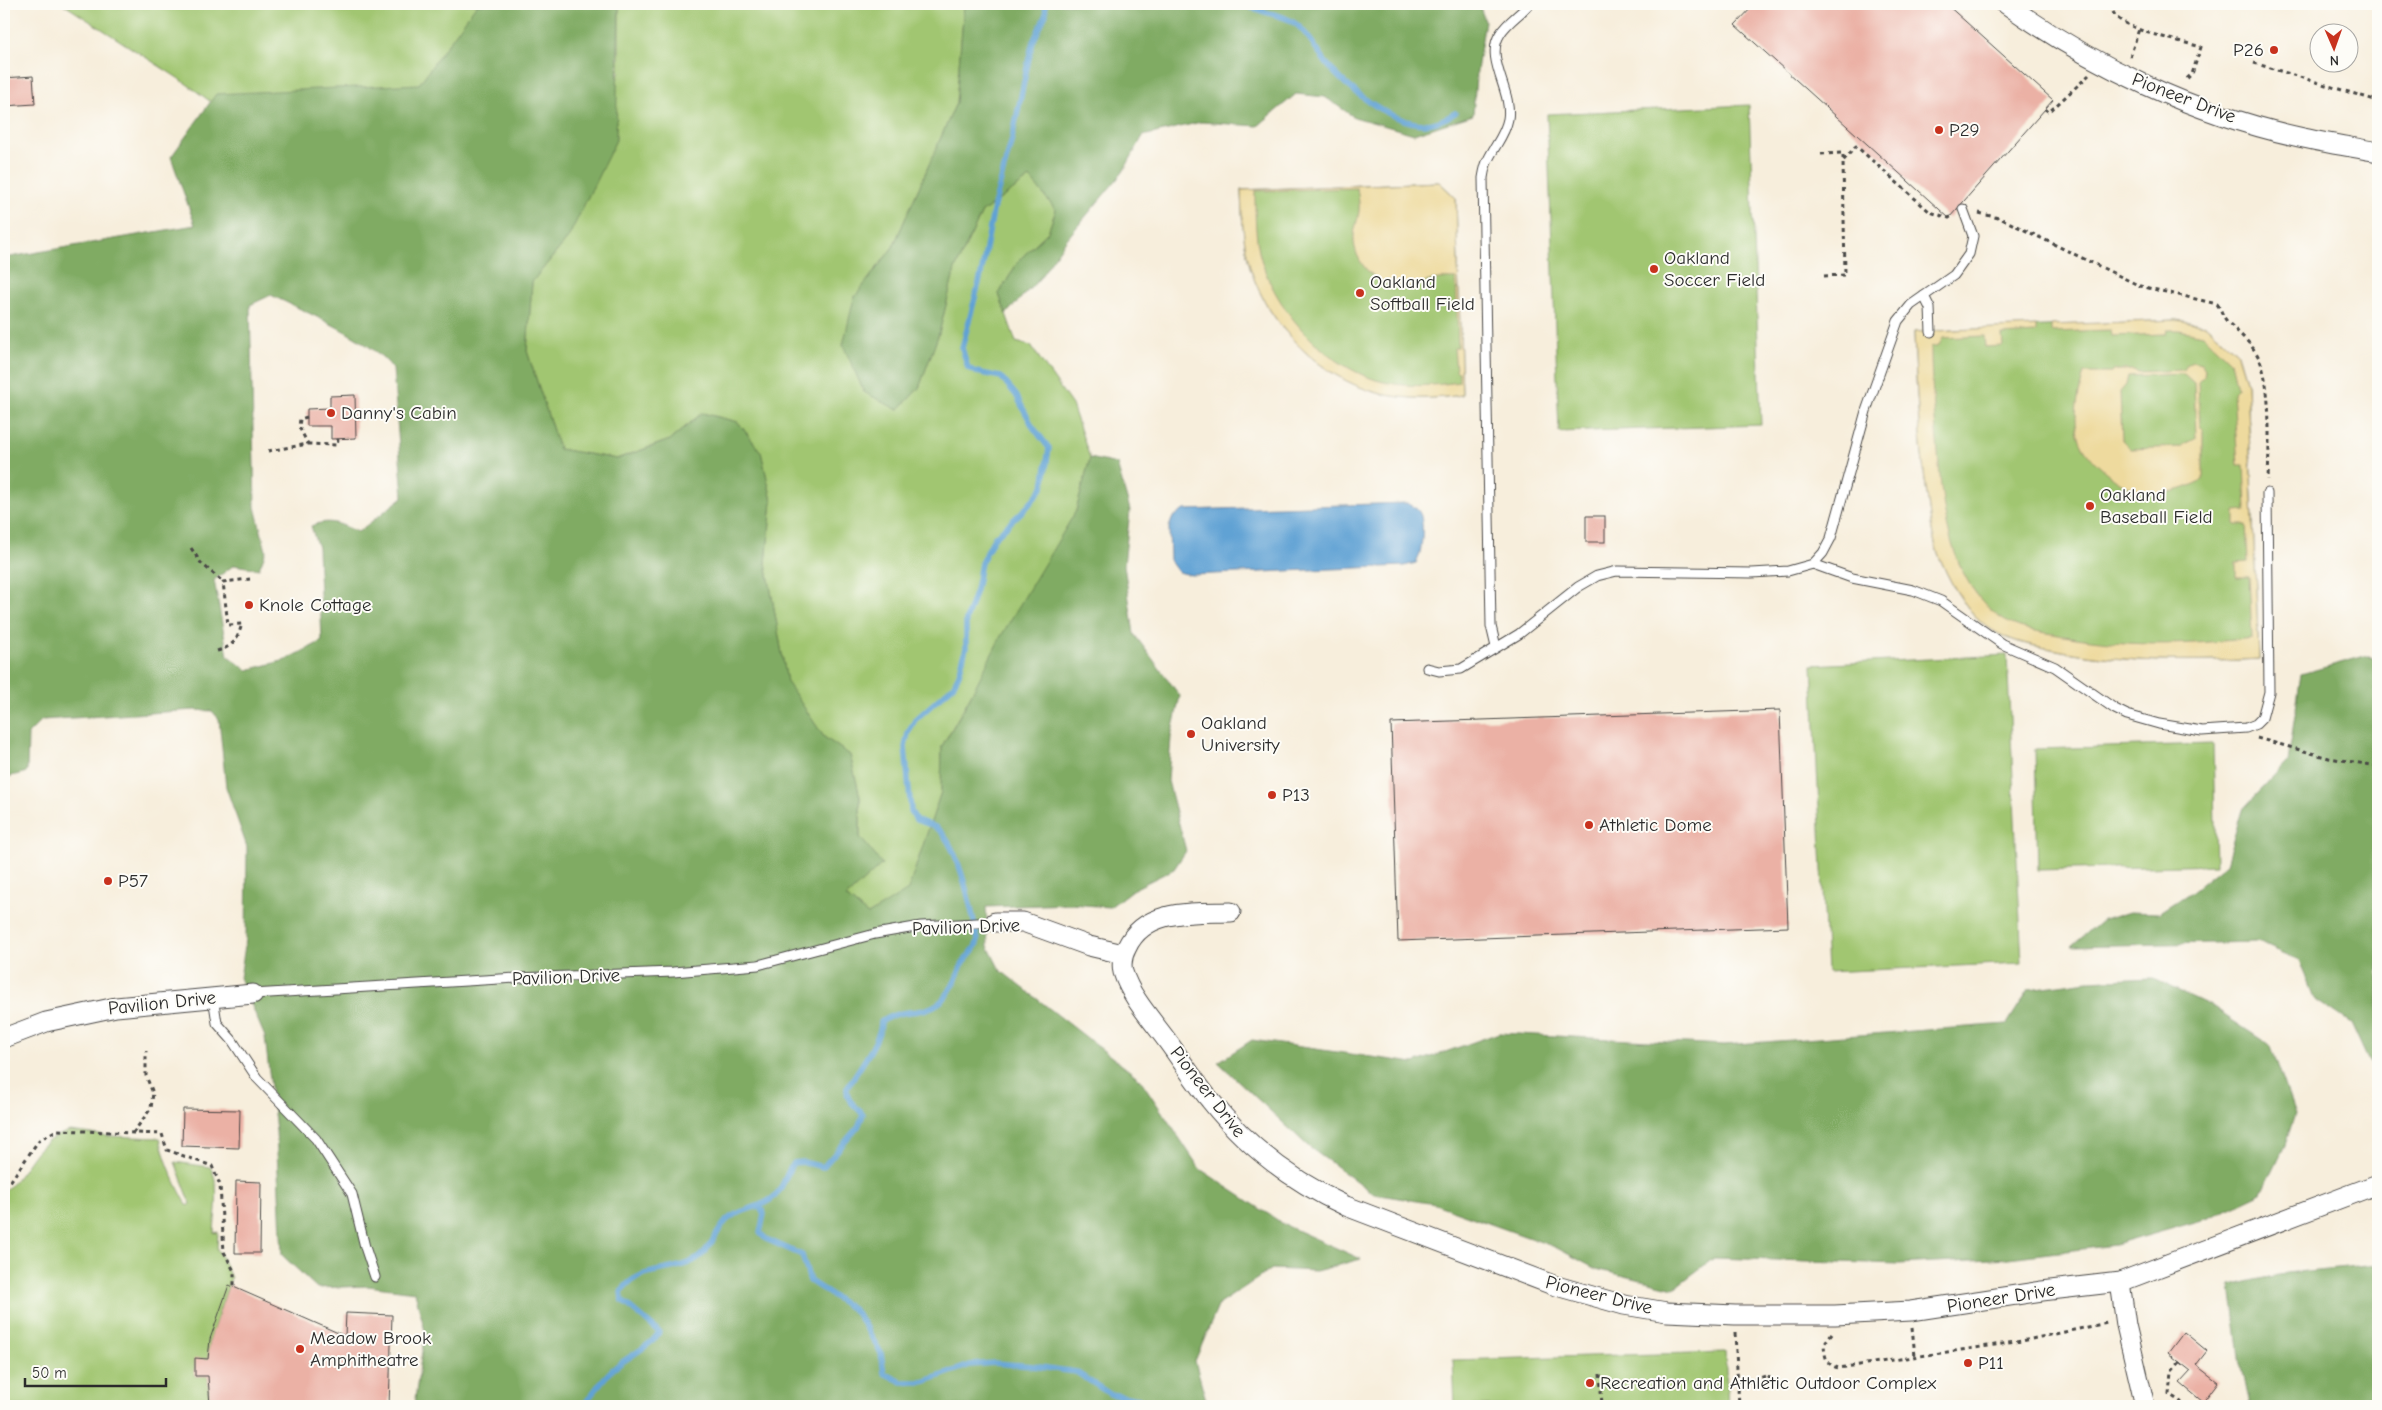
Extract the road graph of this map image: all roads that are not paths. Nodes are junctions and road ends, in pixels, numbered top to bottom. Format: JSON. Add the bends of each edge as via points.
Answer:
{"nodes":[{"id":1,"x":1530,"y":4,"type":"edge"},
{"id":2,"x":2006,"y":4,"type":"edge"},
{"id":3,"x":2378,"y":152,"type":"edge"},
{"id":4,"x":1963,"y":210,"type":"road end"},
{"id":5,"x":1924,"y":296,"type":"junction"},
{"id":6,"x":1931,"y":332,"type":"dead end"},
{"id":7,"x":2267,"y":493,"type":"road end"},
{"id":8,"x":1812,"y":564,"type":"junction"},
{"id":9,"x":1496,"y":647,"type":"junction"},
{"id":10,"x":1427,"y":668,"type":"dead end"},
{"id":11,"x":1231,"y":912,"type":"dead end"},
{"id":12,"x":994,"y":922,"type":"joint"},
{"id":13,"x":1123,"y":954,"type":"junction"},
{"id":14,"x":253,"y":994,"type":"joint"},
{"id":15,"x":213,"y":997,"type":"junction"},
{"id":16,"x":4,"y":1038,"type":"edge"},
{"id":17,"x":2378,"y":1184,"type":"edge"},
{"id":18,"x":375,"y":1278,"type":"dead end"},
{"id":19,"x":2120,"y":1282,"type":"junction"},
{"id":20,"x":2145,"y":1406,"type":"edge"}],
"edges":[{"from":1,"to":9,"type":"lane","via":[[1503,29],[1496,43],[1496,57],[1509,102],[1508,117],[1505,132],[1487,160],[1483,178],[1491,626]]},
{"from":2,"to":3,"type":"street","name":"Pioneer Drive","via":[[2087,56],[2170,95],[2250,124]]},
{"from":4,"to":5,"type":"lane","via":[[1973,236],[1969,254],[1954,275]]},
{"from":5,"to":6,"type":"lane","via":[[1930,308]]},
{"from":5,"to":8,"type":"lane","via":[[1911,305],[1898,321],[1866,411],[1831,538]]},
{"from":7,"to":8,"type":"lane","via":[[2269,692],[2262,718],[2246,728],[2183,729],[2127,715],[2055,667],[1990,637],[1931,596],[1852,578]]},
{"from":8,"to":9,"type":"lane","via":[[1788,571],[1617,571],[1597,576],[1578,586],[1519,634]]},
{"from":9,"to":10,"type":"lane","via":[[1461,669],[1439,671]]},
{"from":11,"to":13,"type":"street","via":[[1187,912],[1153,920],[1139,928]]},
{"from":12,"to":13,"type":"street","name":"Pavilion Drive","via":[[1023,922],[1089,946]]},
{"from":12,"to":14,"type":"lane","name":"Pavilion Drive","via":[[921,926],[875,934],[758,965]]},
{"from":13,"to":19,"type":"street","name":"Pioneer Drive","via":[[1123,971],[1131,990],[1209,1100],[1258,1153],[1316,1192],[1346,1206],[1553,1285],[1624,1305],[1667,1312],[1835,1315],[1911,1311],[2042,1290]]},
{"from":14,"to":15,"type":"street","name":"Pavilion Drive"},
{"from":15,"to":16,"type":"street","name":"Pavilion Drive","via":[[116,1007],[46,1022]]},
{"from":15,"to":18,"type":"lane","via":[[217,1023],[257,1078],[316,1139],[352,1194]]},
{"from":17,"to":19,"type":"street","name":"Pioneer Drive"},
{"from":19,"to":20,"type":"street","via":[[2126,1325]]}]}
